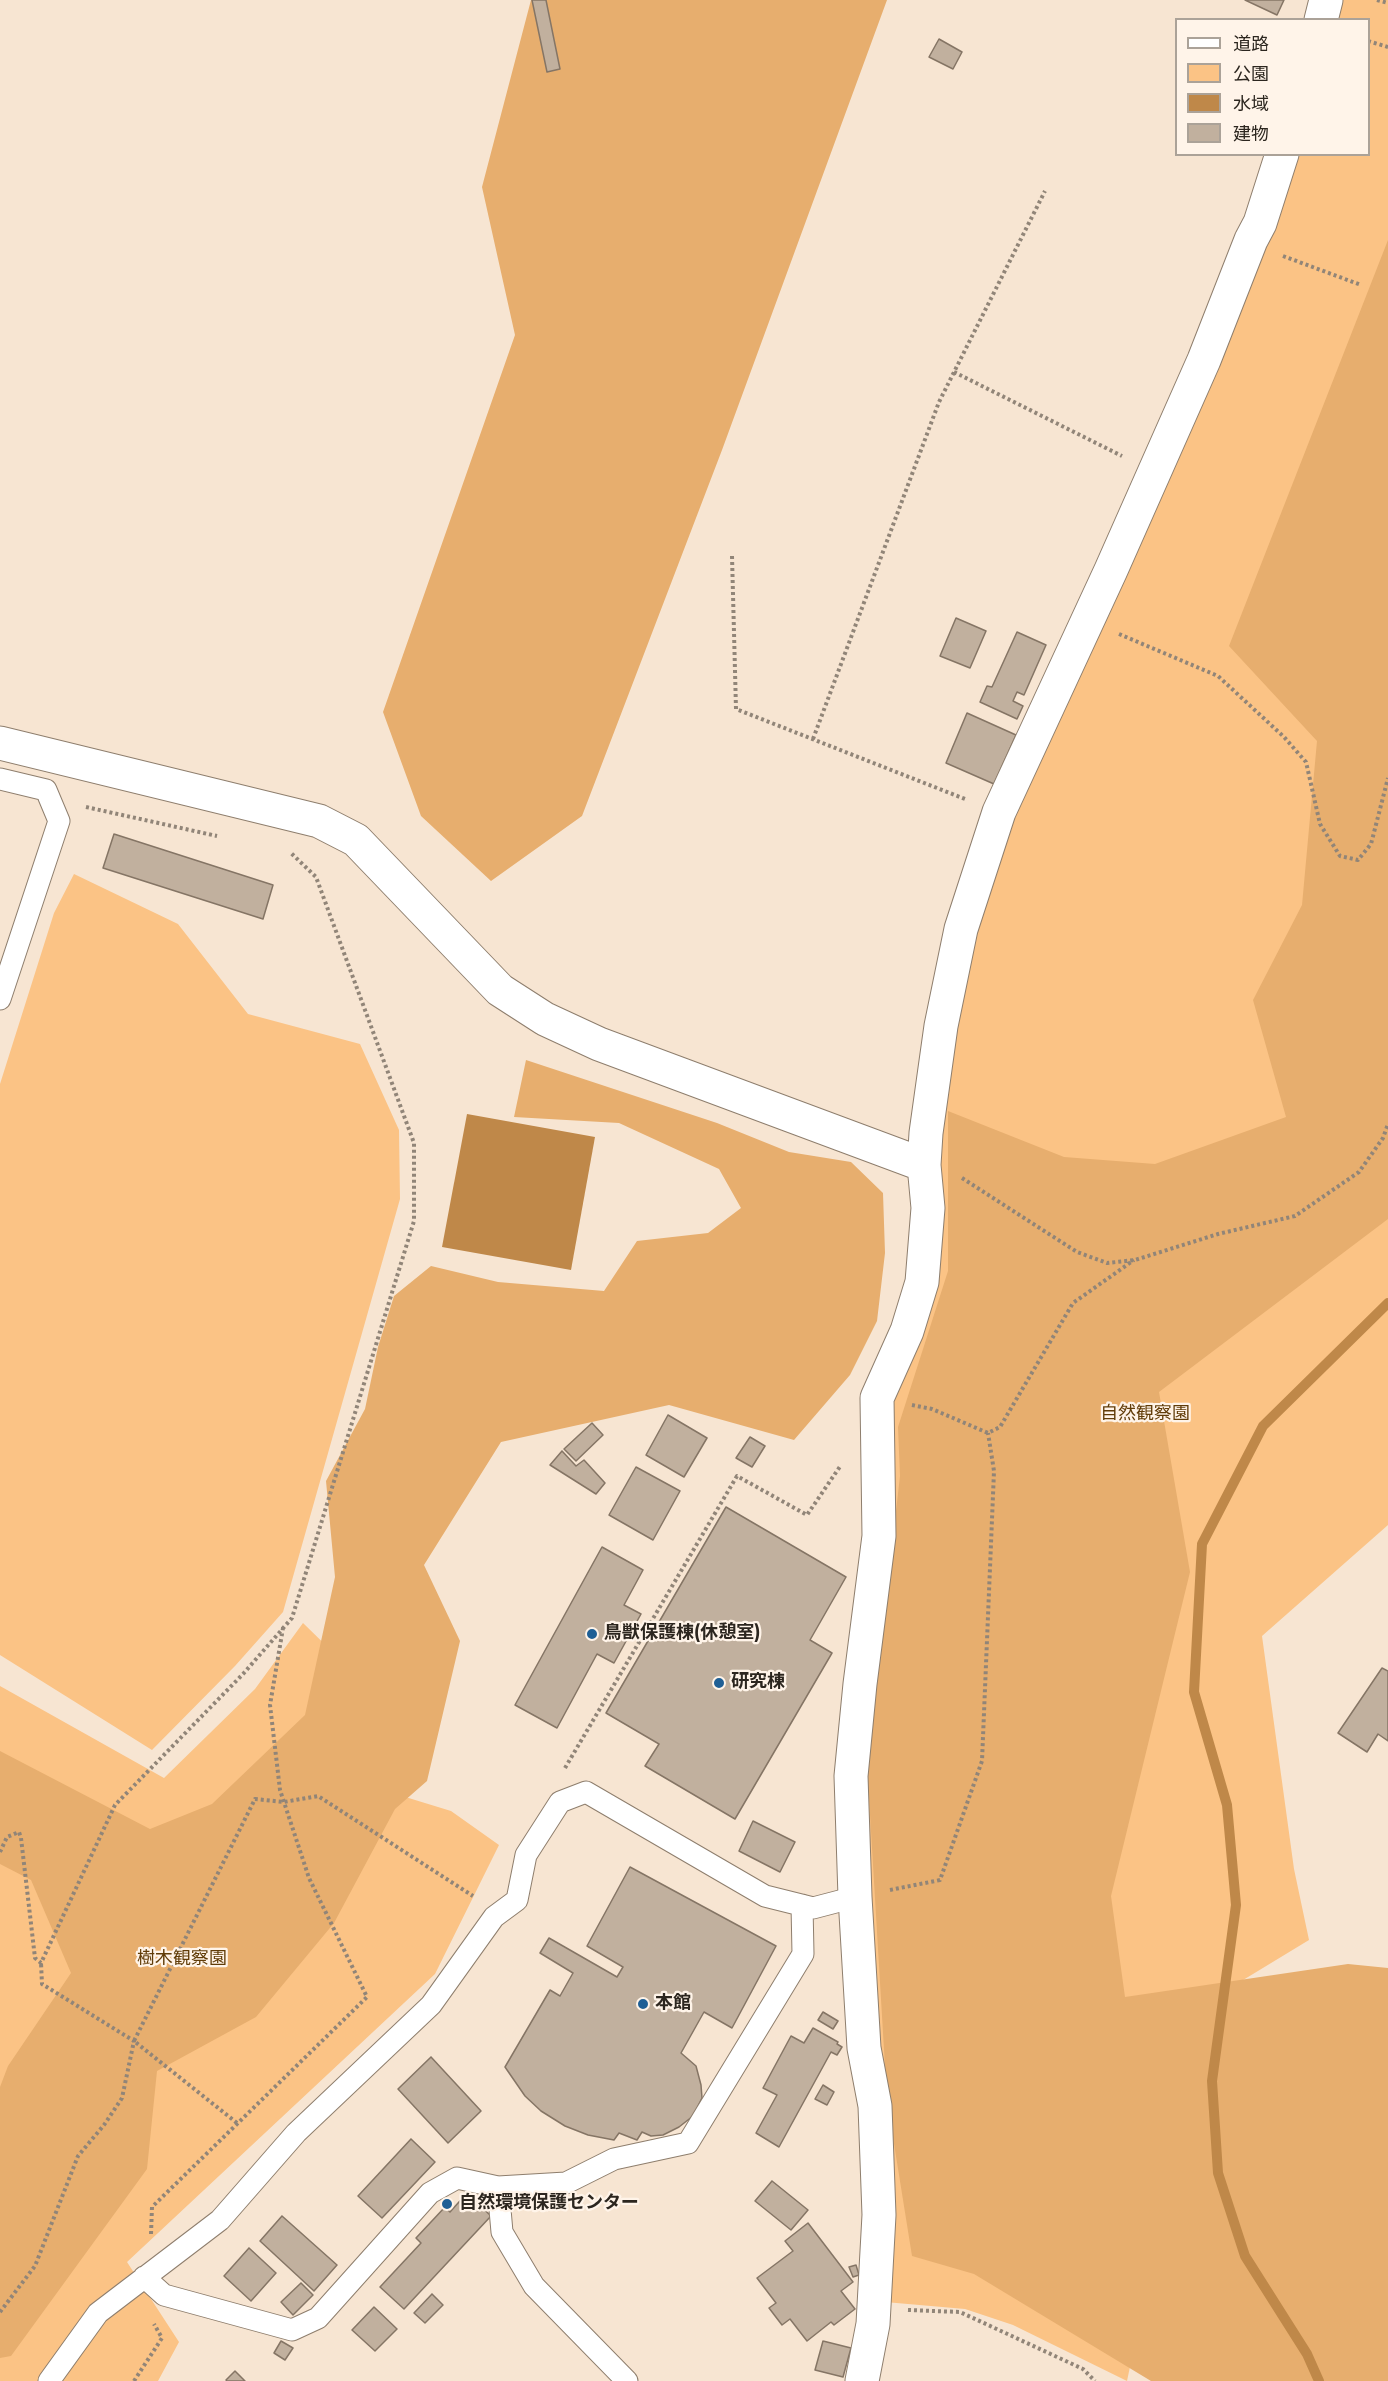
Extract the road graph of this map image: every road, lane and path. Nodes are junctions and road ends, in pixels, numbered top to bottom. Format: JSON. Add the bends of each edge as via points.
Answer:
{"nodes":[{"id":1,"x":1326,"y":0,"type":"edge"},
{"id":2,"x":1377,"y":0,"type":"edge"},
{"id":3,"x":1388,"y":3,"type":"edge"},
{"id":4,"x":1322,"y":18,"type":"edge"},
{"id":5,"x":1370,"y":42,"type":"edge"},
{"id":6,"x":1388,"y":47,"type":"edge"},
{"id":7,"x":1281,"y":156,"type":"edge"},
{"id":8,"x":1045,"y":191,"type":"dead end"},
{"id":9,"x":1272,"y":252,"type":"dead end"},
{"id":10,"x":1361,"y":285,"type":"dead end"},
{"id":11,"x":954,"y":372,"type":"junction"},
{"id":12,"x":1154,"y":471,"type":"junction"},
{"id":13,"x":732,"y":556,"type":"dead end"},
{"id":14,"x":1087,"y":621,"type":"junction"},
{"id":15,"x":813,"y":740,"type":"junction"},
{"id":16,"x":0,"y":743,"type":"edge"},
{"id":17,"x":0,"y":778,"type":"edge"},
{"id":18,"x":1388,"y":778,"type":"edge"},
{"id":19,"x":53,"y":807,"type":"junction"},
{"id":20,"x":999,"y":812,"type":"junction"},
{"id":21,"x":222,"y":837,"type":"dead end"},
{"id":22,"x":280,"y":850,"type":"dead end"},
{"id":23,"x":0,"y":999,"type":"edge"},
{"id":24,"x":1388,"y":1124,"type":"edge"},
{"id":25,"x":924,"y":1165,"type":"junction"},
{"id":26,"x":1135,"y":1260,"type":"junction"},
{"id":27,"x":877,"y":1398,"type":"junction"},
{"id":28,"x":988,"y":1433,"type":"junction"},
{"id":29,"x":876,"y":1443,"type":"junction"},
{"id":30,"x":283,"y":1628,"type":"junction"},
{"id":31,"x":573,"y":1798,"type":"junction"},
{"id":32,"x":284,"y":1802,"type":"junction"},
{"id":33,"x":0,"y":1852,"type":"edge"},
{"id":34,"x":855,"y":1897,"type":"junction"},
{"id":35,"x":802,"y":1905,"type":"junction"},
{"id":36,"x":499,"y":1913,"type":"junction"},
{"id":37,"x":42,"y":1963,"type":"junction"},
{"id":38,"x":134,"y":2041,"type":"junction"},
{"id":39,"x":237,"y":2123,"type":"junction"},
{"id":40,"x":498,"y":2187,"type":"junction"},
{"id":41,"x":142,"y":2279,"type":"junction"},
{"id":42,"x":874,"y":2308,"type":"junction"},
{"id":43,"x":0,"y":2312,"type":"edge"},
{"id":44,"x":49,"y":2381,"type":"edge"},
{"id":45,"x":134,"y":2381,"type":"edge"},
{"id":46,"x":627,"y":2381,"type":"edge"},
{"id":47,"x":862,"y":2381,"type":"edge"},
{"id":48,"x":1095,"y":2381,"type":"edge"}],
"edges":[{"from":1,"to":4,"type":"street"},
{"from":2,"to":3,"type":"path"},
{"from":5,"to":6,"type":"path"},
{"from":7,"to":12,"type":"street","via":[[1260,223]]},
{"from":8,"to":11,"type":"path"},
{"from":9,"to":10,"type":"path"},
{"from":11,"to":12,"type":"path"},
{"from":11,"to":15,"type":"path","via":[[939,402]]},
{"from":12,"to":14,"type":"street"},
{"from":13,"to":15,"type":"path","via":[[736,709]]},
{"from":14,"to":18,"type":"path","via":[[1218,676],[1276,729],[1306,762],[1320,824],[1340,856],[1358,860],[1371,844]]},
{"from":14,"to":20,"type":"street"},
{"from":15,"to":20,"type":"path"},
{"from":16,"to":25,"type":"street","via":[[319,821],[356,840],[500,990],[545,1019],[599,1044]]},
{"from":17,"to":19,"type":"lane","via":[[46,790]]},
{"from":19,"to":21,"type":"path","via":[[72,804]]},
{"from":19,"to":23,"type":"lane","via":[[59,821]]},
{"from":20,"to":25,"type":"street","via":[[961,929],[941,1026]]},
{"from":22,"to":30,"type":"path","via":[[291,853],[316,878],[414,1143],[414,1221],[292,1618]]},
{"from":24,"to":26,"type":"path","via":[[1359,1172],[1295,1216],[1218,1234]]},
{"from":25,"to":26,"type":"path","via":[[940,1163],[1077,1252],[1107,1263]]},
{"from":25,"to":27,"type":"street","via":[[928,1208],[922,1282],[907,1331]]},
{"from":26,"to":28,"type":"path","via":[[1073,1303],[1000,1426]]},
{"from":27,"to":28,"type":"path","via":[[932,1408]]},
{"from":27,"to":29,"type":"street"},
{"from":28,"to":34,"type":"path","via":[[994,1471],[982,1761],[940,1880]]},
{"from":29,"to":31,"type":"path","via":[[853,1447],[807,1515],[737,1476],[562,1773]]},
{"from":29,"to":34,"type":"street","via":[[879,1536],[851,1776]]},
{"from":30,"to":32,"type":"path","via":[[270,1705]]},
{"from":30,"to":37,"type":"path","via":[[115,1805]]},
{"from":31,"to":35,"type":"lane","via":[[586,1792],[765,1896]]},
{"from":31,"to":36,"type":"lane","via":[[560,1802],[526,1855],[517,1900]]},
{"from":32,"to":36,"type":"path","via":[[318,1796]]},
{"from":32,"to":38,"type":"path","via":[[255,1799]]},
{"from":32,"to":39,"type":"path","via":[[309,1878],[367,1997]]},
{"from":33,"to":37,"type":"path","via":[[7,1837],[19,1832],[34,1958]]},
{"from":34,"to":35,"type":"lane","via":[[813,1908]]},
{"from":34,"to":42,"type":"street","via":[[864,2048],[875,2106],[877,2143],[879,2215]]},
{"from":35,"to":40,"type":"lane","via":[[803,1954],[688,2143],[614,2158],[566,2183]]},
{"from":36,"to":41,"type":"lane","via":[[431,2005],[296,2133],[220,2220]]},
{"from":37,"to":38,"type":"path","via":[[42,1984]]},
{"from":38,"to":39,"type":"path"},
{"from":38,"to":43,"type":"path","via":[[122,2098],[78,2156],[35,2266]]},
{"from":39,"to":41,"type":"path","via":[[152,2207]]},
{"from":40,"to":41,"type":"lane","via":[[457,2178],[430,2193],[318,2318],[292,2331],[164,2295]]},
{"from":40,"to":46,"type":"lane","via":[[502,2232],[534,2286]]},
{"from":41,"to":44,"type":"lane","via":[[98,2313]]},
{"from":41,"to":45,"type":"path","via":[[162,2338]]},
{"from":42,"to":47,"type":"street"},
{"from":42,"to":48,"type":"path","via":[[960,2312],[1083,2369]]}]}
